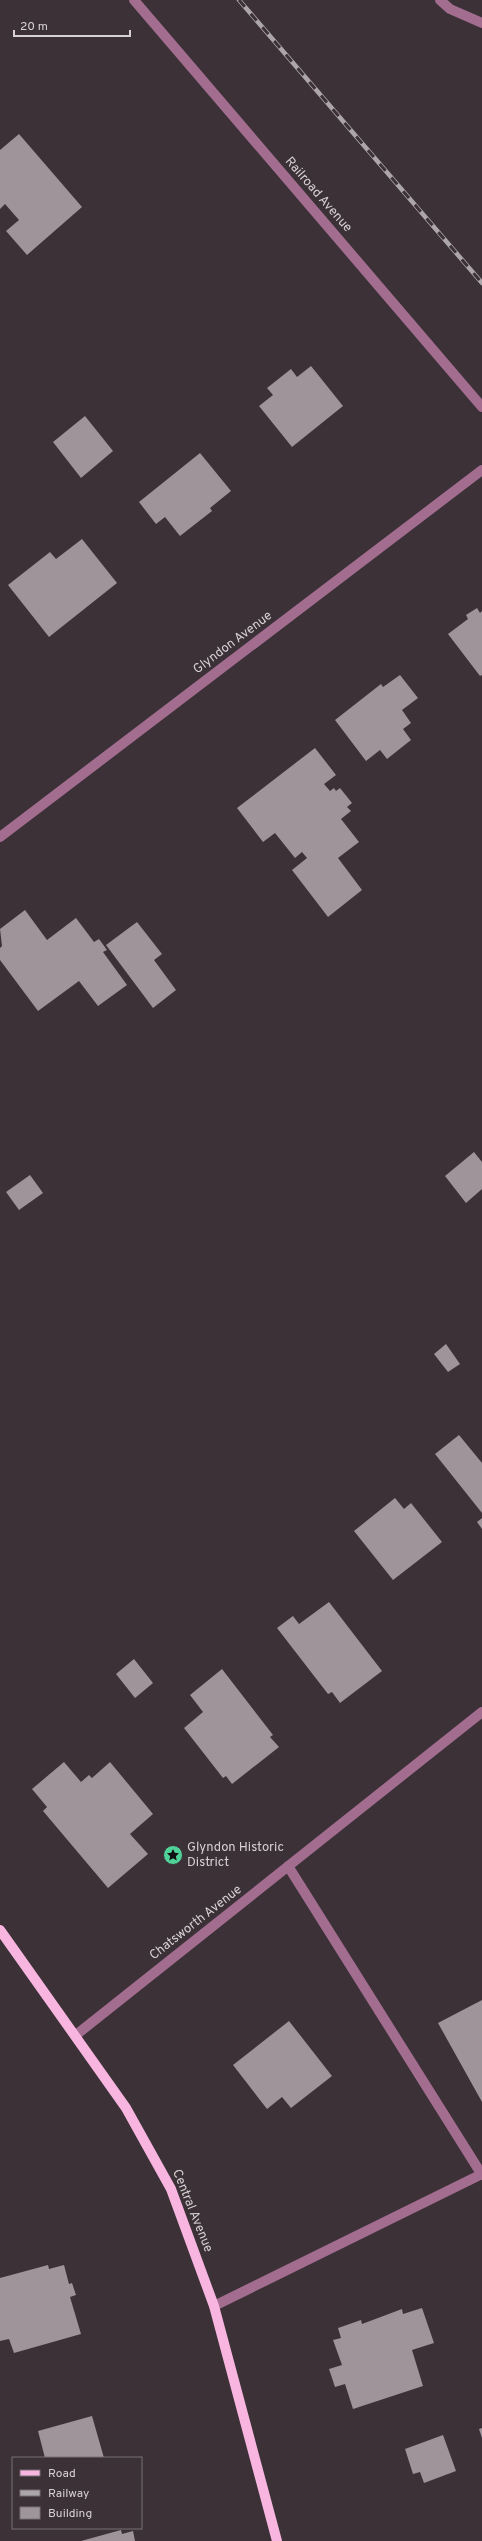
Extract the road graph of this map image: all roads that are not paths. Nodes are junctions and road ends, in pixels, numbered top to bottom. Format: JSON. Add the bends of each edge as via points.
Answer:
{"nodes":[{"id":1,"x":134,"y":0,"type":"edge"},
{"id":2,"x":440,"y":0,"type":"edge"},
{"id":3,"x":482,"y":23,"type":"edge"},
{"id":4,"x":482,"y":407,"type":"edge"},
{"id":5,"x":482,"y":470,"type":"edge"},
{"id":6,"x":0,"y":837,"type":"edge"},
{"id":7,"x":482,"y":1712,"type":"edge"},
{"id":8,"x":288,"y":1866,"type":"junction"},
{"id":9,"x":0,"y":1930,"type":"edge"},
{"id":10,"x":76,"y":2035,"type":"junction"},
{"id":11,"x":482,"y":2174,"type":"edge"},
{"id":12,"x":214,"y":2306,"type":"junction"},
{"id":13,"x":277,"y":2541,"type":"edge"}],
"edges":[{"from":1,"to":4,"type":"street","name":"Railroad Avenue"},
{"from":2,"to":3,"type":"street","via":[[450,9]]},
{"from":5,"to":6,"type":"street","name":"Glyndon Avenue"},
{"from":7,"to":8,"type":"street","name":"Chatsworth Avenue"},
{"from":8,"to":10,"type":"street","name":"Chatsworth Avenue"},
{"from":8,"to":11,"type":"street"},
{"from":9,"to":10,"type":"main road","name":"Central Avenue"},
{"from":10,"to":12,"type":"main road","name":"Central Avenue","via":[[126,2108],[171,2189]]},
{"from":11,"to":12,"type":"street"},
{"from":12,"to":13,"type":"main road","name":"Central Avenue"}]}
